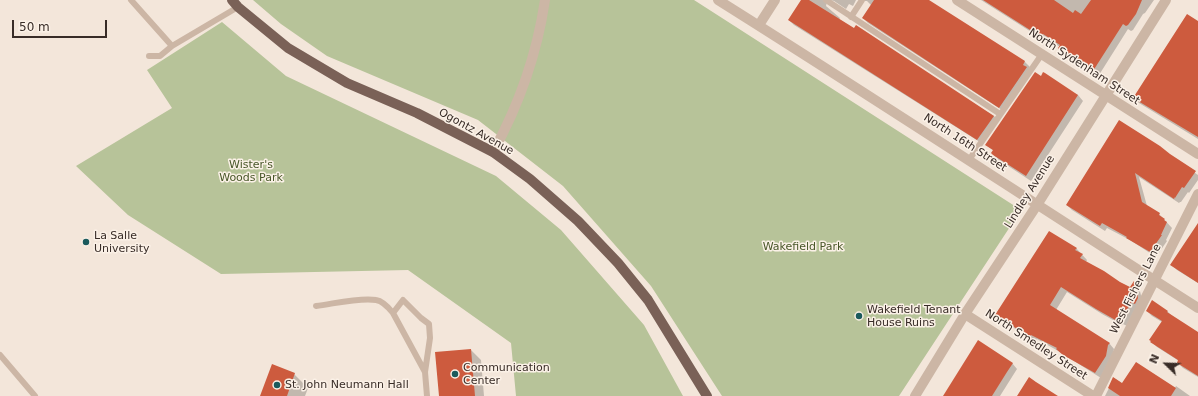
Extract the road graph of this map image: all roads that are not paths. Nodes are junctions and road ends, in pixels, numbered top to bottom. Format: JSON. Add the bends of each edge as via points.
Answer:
{"nodes":[{"id":1,"x":131,"y":0,"type":"edge"},
{"id":2,"x":545,"y":0,"type":"edge"},
{"id":3,"x":718,"y":0,"type":"edge"},
{"id":4,"x":775,"y":0,"type":"edge"},
{"id":5,"x":826,"y":0,"type":"edge"},
{"id":6,"x":862,"y":0,"type":"edge"},
{"id":7,"x":957,"y":0,"type":"edge"},
{"id":8,"x":1166,"y":0,"type":"edge"},
{"id":9,"x":235,"y":4,"type":"edge"},
{"id":10,"x":851,"y":17,"type":"junction"},
{"id":11,"x":759,"y":25,"type":"junction"},
{"id":12,"x":172,"y":46,"type":"junction"},
{"id":13,"x":1042,"y":54,"type":"junction"},
{"id":14,"x":149,"y":56,"type":"dead end"},
{"id":15,"x":1105,"y":95,"type":"junction"},
{"id":16,"x":1000,"y":114,"type":"junction"},
{"id":17,"x":493,"y":152,"type":"junction"},
{"id":18,"x":1198,"y":154,"type":"edge"},
{"id":19,"x":969,"y":160,"type":"junction"},
{"id":20,"x":1198,"y":194,"type":"edge"},
{"id":21,"x":1037,"y":205,"type":"junction"},
{"id":22,"x":1154,"y":280,"type":"junction"},
{"id":23,"x":316,"y":306,"type":"dead end"},
{"id":24,"x":1198,"y":308,"type":"edge"},
{"id":25,"x":393,"y":313,"type":"junction"},
{"id":26,"x":965,"y":314,"type":"junction"},
{"id":27,"x":0,"y":355,"type":"edge"},
{"id":28,"x":425,"y":372,"type":"junction"},
{"id":29,"x":35,"y":396,"type":"edge"},
{"id":30,"x":427,"y":396,"type":"edge"},
{"id":31,"x":707,"y":396,"type":"edge"},
{"id":32,"x":915,"y":396,"type":"edge"},
{"id":33,"x":1095,"y":396,"type":"edge"}],
"edges":[{"from":1,"to":12,"type":"lane"},
{"from":2,"to":17,"type":"street","via":[[531,66],[512,116]]},
{"from":3,"to":11,"type":"street","name":"North 16th Street"},
{"from":4,"to":11,"type":"street"},
{"from":5,"to":10,"type":"lane"},
{"from":6,"to":10,"type":"lane"},
{"from":7,"to":13,"type":"street","name":"North Sydenham Street"},
{"from":8,"to":15,"type":"street","name":"Lindley Avenue"},
{"from":9,"to":12,"type":"lane"},
{"from":9,"to":17,"type":"main road","name":"Ogontz Avenue","via":[[288,48],[347,83],[417,113]]},
{"from":10,"to":16,"type":"lane"},
{"from":11,"to":19,"type":"street","name":"North 16th Street"},
{"from":12,"to":14,"type":"lane","via":[[160,56]]},
{"from":13,"to":15,"type":"street","name":"North Sydenham Street"},
{"from":13,"to":16,"type":"lane"},
{"from":15,"to":18,"type":"street","name":"North Sydenham Street"},
{"from":15,"to":21,"type":"street","name":"Lindley Avenue"},
{"from":16,"to":19,"type":"lane"},
{"from":17,"to":31,"type":"main road","name":"Ogontz Avenue","via":[[530,179],[578,221],[618,263],[648,300]]},
{"from":19,"to":21,"type":"street","name":"North 16th Street"},
{"from":20,"to":22,"type":"street","name":"West Fishers Lane"},
{"from":21,"to":22,"type":"street","name":"North 16th Street"},
{"from":21,"to":26,"type":"street","name":"Lindley Avenue"},
{"from":22,"to":24,"type":"street","name":"North 16th Street"},
{"from":22,"to":33,"type":"street","name":"West Fishers Lane"},
{"from":23,"to":25,"type":"lane","via":[[377,300],[389,307]]},
{"from":25,"to":28,"type":"lane"},
{"from":25,"to":28,"type":"lane","via":[[403,300],[429,324],[430,338]]},
{"from":26,"to":32,"type":"street","name":"Lindley Avenue"},
{"from":26,"to":33,"type":"street","name":"North Smedley Street"},
{"from":27,"to":29,"type":"lane"},
{"from":28,"to":30,"type":"lane"}]}
